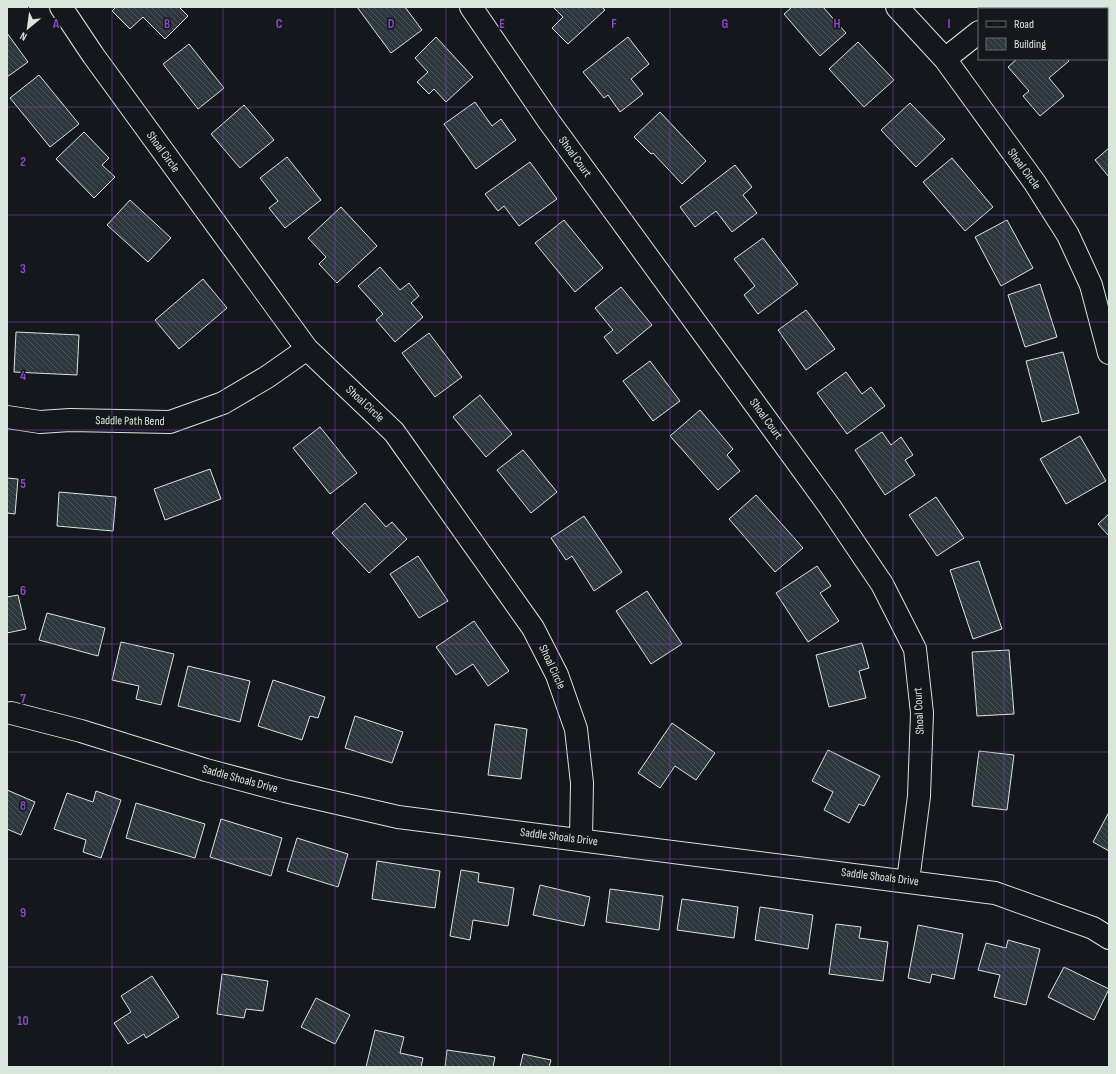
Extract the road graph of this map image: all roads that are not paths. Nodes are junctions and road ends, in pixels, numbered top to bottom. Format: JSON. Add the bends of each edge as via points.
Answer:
{"nodes":[{"id":1,"x":61,"y":7,"type":"edge"},
{"id":2,"x":471,"y":7,"type":"edge"},
{"id":3,"x":897,"y":7,"type":"edge"},
{"id":4,"x":978,"y":33,"type":"edge"},
{"id":5,"x":945,"y":59,"type":"junction"},
{"id":6,"x":307,"y":349,"type":"junction"},
{"id":7,"x":1109,"y":353,"type":"edge"},
{"id":8,"x":7,"y":417,"type":"edge"},
{"id":9,"x":11,"y":713,"type":"dead end"},
{"id":10,"x":581,"y":839,"type":"junction"},
{"id":11,"x":908,"y":881,"type":"junction"},
{"id":12,"x":1109,"y":938,"type":"edge"}],
"edges":[{"from":1,"to":6,"type":"street","name":"Shoal Circle","via":[[93,55]]},
{"from":2,"to":11,"type":"street","name":"Shoal Court","via":[[548,120],[830,506],[882,584],[915,649],[922,713],[919,796]]},
{"from":3,"to":5,"type":"street","name":"Shoal Circle"},
{"from":4,"to":5,"type":"street"},
{"from":5,"to":7,"type":"street","name":"Shoal Circle","via":[[1035,183],[1068,235],[1091,285]]},
{"from":6,"to":8,"type":"street","name":"Saddle Path Bend","via":[[223,403],[170,422],[40,422]]},
{"from":6,"to":10,"type":"street","name":"Shoal Circle","via":[[394,432],[533,628],[557,675],[576,729],[582,783]]},
{"from":9,"to":10,"type":"street","name":"Saddle Shoals Drive","via":[[305,797],[404,818]]},
{"from":10,"to":11,"type":"street","name":"Saddle Shoals Drive"},
{"from":11,"to":12,"type":"street","name":"Saddle Shoals Drive","via":[[995,893],[1093,928]]}]}
